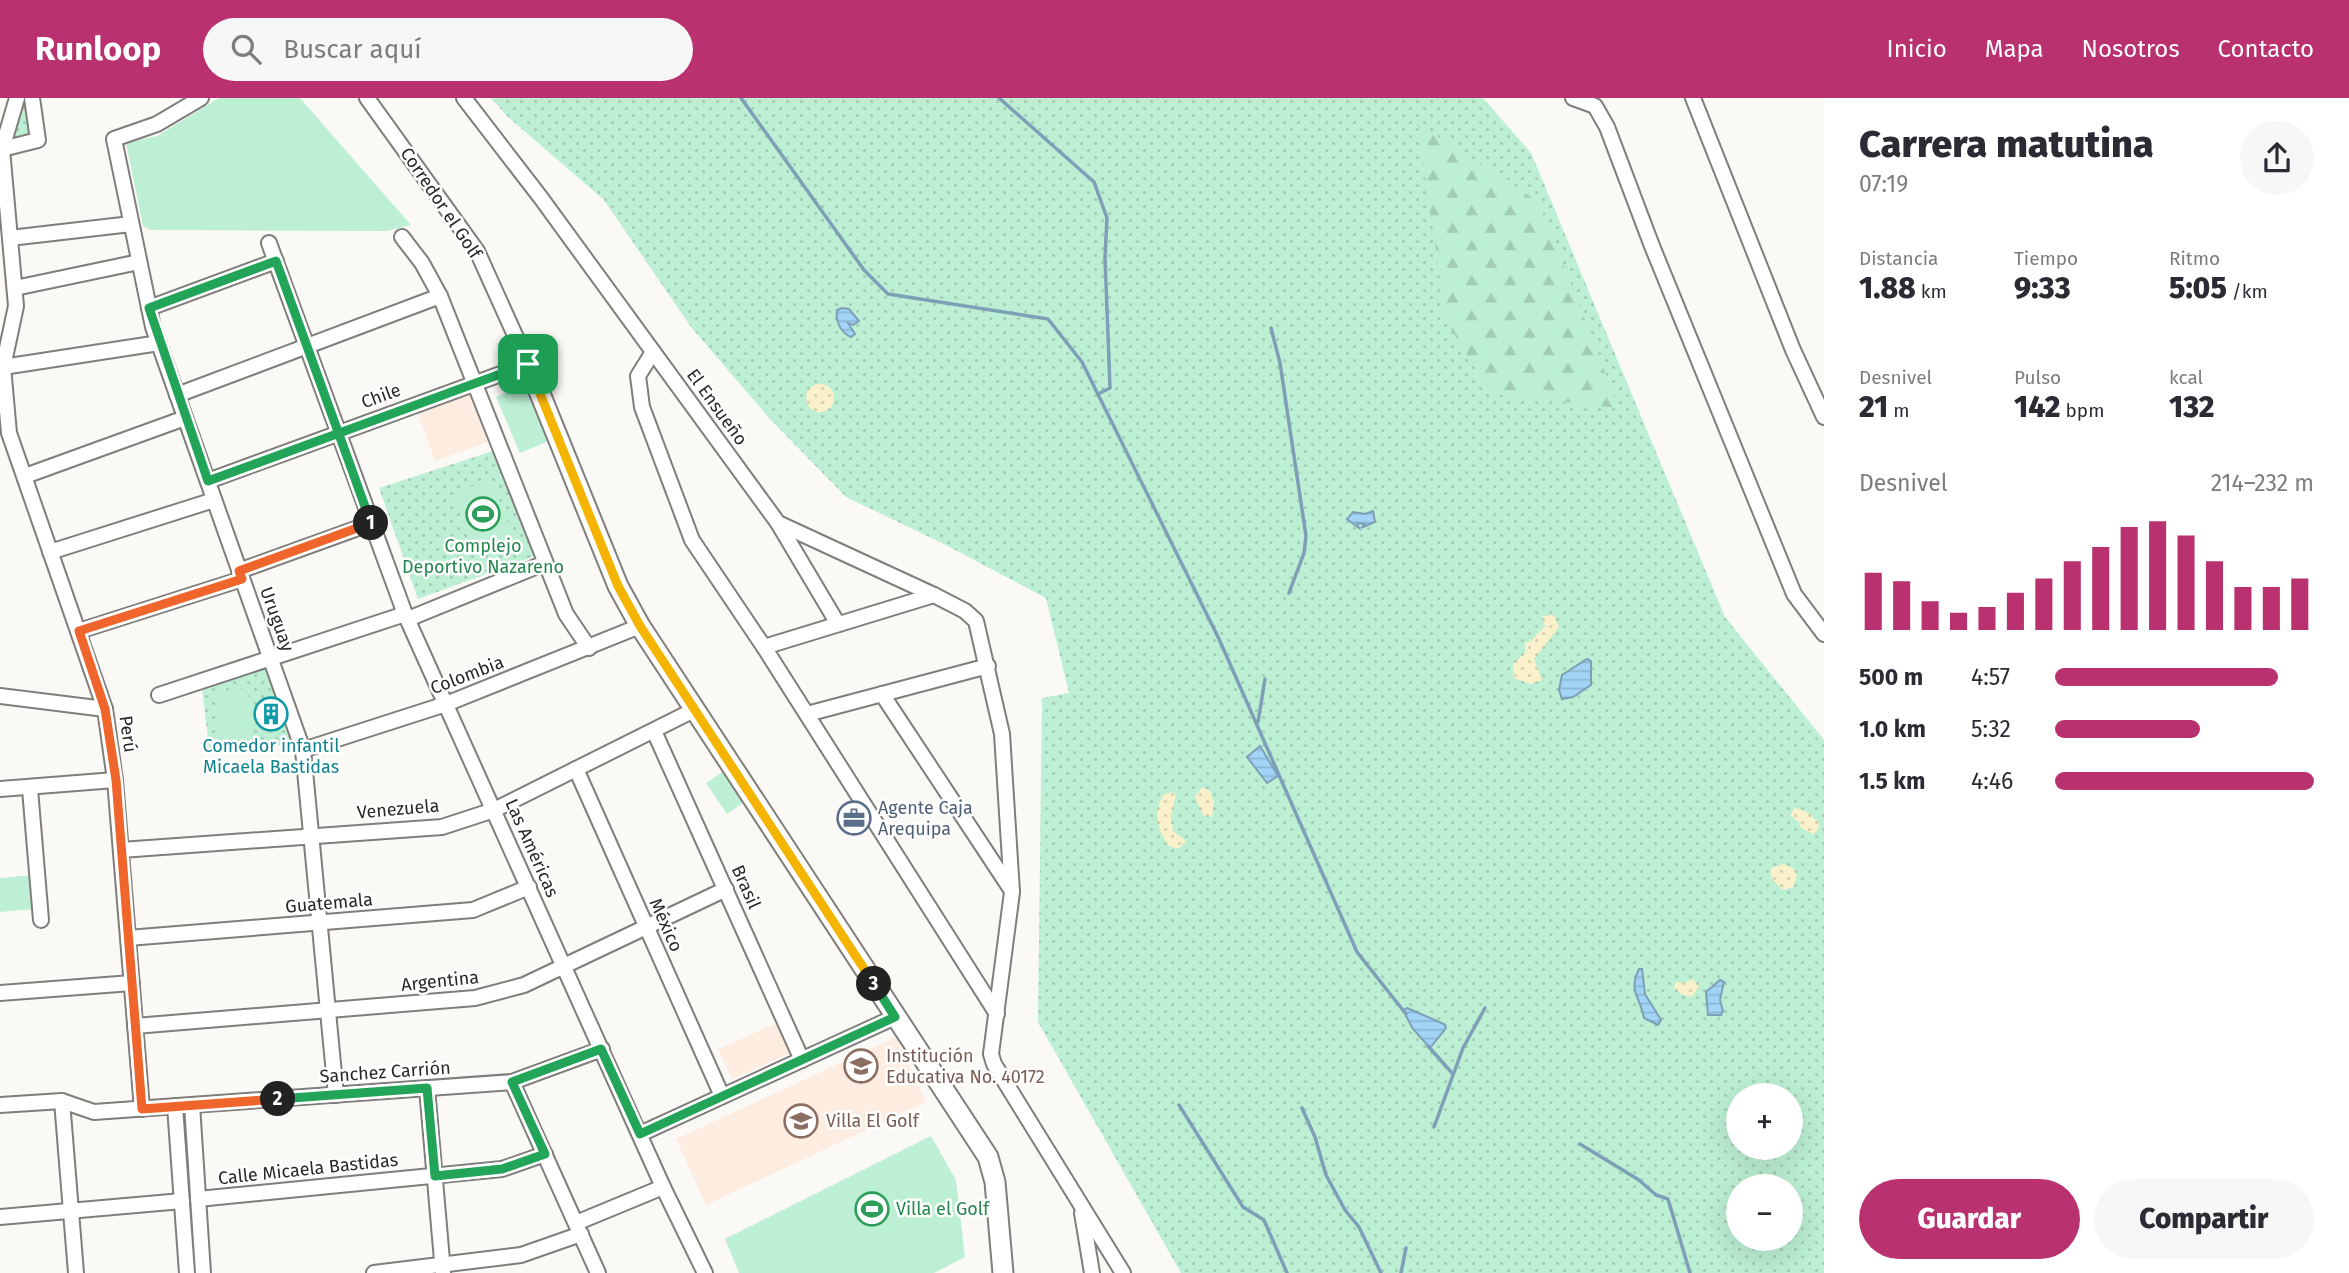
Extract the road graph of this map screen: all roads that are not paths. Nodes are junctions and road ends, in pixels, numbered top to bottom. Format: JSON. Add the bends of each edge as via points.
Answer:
{"nodes":[{"id":1,"x":17,"y":98,"type":"edge"},
{"id":2,"x":32,"y":98,"type":"edge"},
{"id":3,"x":201,"y":98,"type":"edge"},
{"id":4,"x":367,"y":98,"type":"edge"},
{"id":5,"x":464,"y":98,"type":"edge"},
{"id":6,"x":1573,"y":98,"type":"edge"},
{"id":7,"x":1693,"y":98,"type":"edge"},
{"id":8,"x":1594,"y":102,"type":"edge"},
{"id":9,"x":2,"y":149,"type":"junction"},
{"id":10,"x":131,"y":224,"type":"junction"},
{"id":11,"x":402,"y":237,"type":"dead end"},
{"id":12,"x":7,"y":243,"type":"edge"},
{"id":13,"x":269,"y":243,"type":"dead end"},
{"id":14,"x":276,"y":261,"type":"junction"},
{"id":15,"x":139,"y":262,"type":"junction"},
{"id":16,"x":15,"y":288,"type":"junction"},
{"id":17,"x":440,"y":296,"type":"junction"},
{"id":18,"x":149,"y":308,"type":"junction"},
{"id":19,"x":5,"y":338,"type":"edge"},
{"id":20,"x":159,"y":343,"type":"junction"},
{"id":21,"x":307,"y":346,"type":"junction"},
{"id":22,"x":653,"y":352,"type":"junction"},
{"id":23,"x":528,"y":364,"type":"junction"},
{"id":24,"x":3,"y":367,"type":"junction"},
{"id":25,"x":473,"y":383,"type":"junction"},
{"id":26,"x":177,"y":396,"type":"junction"},
{"id":27,"x":1824,"y":417,"type":"edge"},
{"id":28,"x":185,"y":418,"type":"junction"},
{"id":29,"x":338,"y":432,"type":"junction"},
{"id":30,"x":5,"y":434,"type":"edge"},
{"id":31,"x":25,"y":476,"type":"junction"},
{"id":32,"x":208,"y":481,"type":"junction"},
{"id":33,"x":214,"y":500,"type":"junction"},
{"id":34,"x":372,"y":523,"type":"junction"},
{"id":35,"x":778,"y":523,"type":"junction"},
{"id":36,"x":50,"y":552,"type":"junction"},
{"id":37,"x":545,"y":563,"type":"junction"},
{"id":38,"x":241,"y":575,"type":"junction"},
{"id":39,"x":934,"y":595,"type":"junction"},
{"id":40,"x":407,"y":616,"type":"junction"},
{"id":41,"x":838,"y":624,"type":"junction"},
{"id":42,"x":640,"y":626,"type":"junction"},
{"id":43,"x":79,"y":631,"type":"junction"},
{"id":44,"x":1824,"y":634,"type":"edge"},
{"id":45,"x":764,"y":647,"type":"junction"},
{"id":46,"x":589,"y":649,"type":"junction"},
{"id":47,"x":270,"y":658,"type":"junction"},
{"id":48,"x":988,"y":666,"type":"junction"},
{"id":49,"x":882,"y":694,"type":"junction"},
{"id":50,"x":159,"y":695,"type":"dead end"},
{"id":51,"x":0,"y":696,"type":"edge"},
{"id":52,"x":446,"y":704,"type":"junction"},
{"id":53,"x":105,"y":709,"type":"junction"},
{"id":54,"x":696,"y":709,"type":"junction"},
{"id":55,"x":807,"y":714,"type":"junction"},
{"id":56,"x":654,"y":731,"type":"junction"},
{"id":57,"x":303,"y":750,"type":"junction"},
{"id":58,"x":576,"y":769,"type":"junction"},
{"id":59,"x":116,"y":780,"type":"junction"},
{"id":60,"x":0,"y":789,"type":"edge"},
{"id":61,"x":30,"y":789,"type":"junction"},
{"id":62,"x":494,"y":810,"type":"junction"},
{"id":63,"x":311,"y":836,"type":"junction"},
{"id":64,"x":121,"y":850,"type":"junction"},
{"id":65,"x":529,"y":887,"type":"junction"},
{"id":66,"x":726,"y":889,"type":"junction"},
{"id":67,"x":1012,"y":892,"type":"junction"},
{"id":68,"x":41,"y":920,"type":"dead end"},
{"id":69,"x":320,"y":923,"type":"junction"},
{"id":70,"x":646,"y":927,"type":"junction"},
{"id":71,"x":128,"y":939,"type":"junction"},
{"id":72,"x":564,"y":966,"type":"junction"},
{"id":73,"x":132,"y":983,"type":"junction"},
{"id":74,"x":0,"y":993,"type":"edge"},
{"id":75,"x":328,"y":1011,"type":"junction"},
{"id":76,"x":997,"y":1014,"type":"junction"},
{"id":77,"x":895,"y":1017,"type":"junction"},
{"id":78,"x":135,"y":1026,"type":"junction"},
{"id":79,"x":601,"y":1049,"type":"junction"},
{"id":80,"x":802,"y":1060,"type":"junction"},
{"id":81,"x":512,"y":1082,"type":"junction"},
{"id":82,"x":427,"y":1088,"type":"junction"},
{"id":83,"x":336,"y":1095,"type":"junction"},
{"id":84,"x":722,"y":1096,"type":"junction"},
{"id":85,"x":62,"y":1101,"type":"junction"},
{"id":86,"x":0,"y":1105,"type":"edge"},
{"id":87,"x":192,"y":1105,"type":"junction"},
{"id":88,"x":175,"y":1106,"type":"junction"},
{"id":89,"x":142,"y":1109,"type":"junction"},
{"id":90,"x":640,"y":1134,"type":"junction"},
{"id":91,"x":545,"y":1154,"type":"junction"},
{"id":92,"x":435,"y":1176,"type":"junction"},
{"id":93,"x":663,"y":1187,"type":"junction"},
{"id":94,"x":1079,"y":1198,"type":"junction"},
{"id":95,"x":198,"y":1199,"type":"junction"},
{"id":96,"x":182,"y":1201,"type":"junction"},
{"id":97,"x":71,"y":1211,"type":"junction"},
{"id":98,"x":0,"y":1217,"type":"edge"},
{"id":99,"x":578,"y":1229,"type":"junction"},
{"id":100,"x":443,"y":1268,"type":"edge"},
{"id":101,"x":76,"y":1273,"type":"edge"},
{"id":102,"x":187,"y":1273,"type":"edge"},
{"id":103,"x":203,"y":1273,"type":"edge"},
{"id":104,"x":373,"y":1273,"type":"edge"},
{"id":105,"x":598,"y":1273,"type":"edge"},
{"id":106,"x":705,"y":1273,"type":"edge"},
{"id":107,"x":1003,"y":1273,"type":"edge"},
{"id":108,"x":1092,"y":1273,"type":"edge"},
{"id":109,"x":1123,"y":1273,"type":"edge"}],
"edges":[{"from":1,"to":9,"type":"street"},
{"from":2,"to":9,"type":"street","via":[[38,141]]},
{"from":3,"to":10,"type":"street","name":"Uruguay","via":[[157,124],[114,139]]},
{"from":4,"to":23,"type":"street","name":"Corredor el Golf","via":[[477,251]]},
{"from":5,"to":22,"type":"street","name":"El Ensueño"},
{"from":6,"to":8,"type":"street"},
{"from":7,"to":27,"type":"street"},
{"from":8,"to":44,"type":"street","via":[[1794,594]]},
{"from":9,"to":12,"type":"street","name":"Perú"},
{"from":10,"to":12,"type":"street"},
{"from":10,"to":15,"type":"street","name":"Uruguay"},
{"from":11,"to":17,"type":"street"},
{"from":12,"to":16,"type":"street","name":"Perú"},
{"from":13,"to":14,"type":"street","name":"Las Américas"},
{"from":14,"to":18,"type":"street"},
{"from":14,"to":21,"type":"street","name":"Las Américas"},
{"from":15,"to":16,"type":"street"},
{"from":15,"to":18,"type":"street","name":"Uruguay"},
{"from":16,"to":19,"type":"street","name":"Perú","via":[[16,306]]},
{"from":17,"to":21,"type":"street"},
{"from":17,"to":25,"type":"street"},
{"from":18,"to":20,"type":"street","name":"Uruguay"},
{"from":19,"to":24,"type":"street","name":"Perú"},
{"from":20,"to":24,"type":"street"},
{"from":20,"to":26,"type":"street","name":"Uruguay"},
{"from":21,"to":26,"type":"street"},
{"from":21,"to":29,"type":"street","name":"Las Américas"},
{"from":22,"to":35,"type":"street","name":"El Ensueño"},
{"from":22,"to":45,"type":"street","via":[[638,376],[642,407],[682,516],[692,540]]},
{"from":23,"to":25,"type":"street","name":"Chile"},
{"from":23,"to":42,"type":"street","name":"Corredor el Golf","via":[[618,586]]},
{"from":24,"to":30,"type":"street","name":"Perú"},
{"from":25,"to":29,"type":"street","name":"Chile"},
{"from":25,"to":37,"type":"street"},
{"from":26,"to":28,"type":"street","name":"Uruguay"},
{"from":28,"to":31,"type":"street"},
{"from":28,"to":32,"type":"street","name":"Uruguay"},
{"from":29,"to":32,"type":"street","name":"Chile"},
{"from":29,"to":34,"type":"street","name":"Las Américas"},
{"from":30,"to":31,"type":"street","name":"Perú"},
{"from":31,"to":36,"type":"street","name":"Perú"},
{"from":32,"to":33,"type":"street","name":"Uruguay"},
{"from":33,"to":36,"type":"street"},
{"from":33,"to":38,"type":"street","name":"Uruguay"},
{"from":34,"to":38,"type":"street"},
{"from":34,"to":40,"type":"street","name":"Las Américas"},
{"from":35,"to":39,"type":"street","name":"El Ensueño"},
{"from":35,"to":41,"type":"street"},
{"from":36,"to":43,"type":"street","name":"Perú"},
{"from":37,"to":40,"type":"street"},
{"from":37,"to":46,"type":"street","via":[[566,614]]},
{"from":38,"to":43,"type":"street"},
{"from":38,"to":47,"type":"street","name":"Uruguay"},
{"from":39,"to":41,"type":"street"},
{"from":39,"to":48,"type":"street","name":"El Ensueño","via":[[976,621]]},
{"from":40,"to":47,"type":"street"},
{"from":40,"to":52,"type":"street","name":"Las Américas"},
{"from":41,"to":45,"type":"street"},
{"from":42,"to":46,"type":"street","name":"Colombia"},
{"from":42,"to":54,"type":"street","name":"Corredor el Golf"},
{"from":43,"to":53,"type":"street","name":"Perú"},
{"from":45,"to":55,"type":"street"},
{"from":46,"to":52,"type":"street","name":"Colombia"},
{"from":47,"to":50,"type":"street"},
{"from":47,"to":57,"type":"street","name":"Uruguay"},
{"from":48,"to":49,"type":"street"},
{"from":48,"to":67,"type":"street","name":"El Ensueño","via":[[1002,734]]},
{"from":49,"to":55,"type":"street"},
{"from":49,"to":67,"type":"street"},
{"from":51,"to":53,"type":"street"},
{"from":52,"to":57,"type":"street","name":"Colombia"},
{"from":52,"to":62,"type":"street","name":"Las Américas"},
{"from":53,"to":59,"type":"street","name":"Perú"},
{"from":54,"to":56,"type":"street","name":"Venezuela"},
{"from":54,"to":77,"type":"street","name":"Corredor el Golf"},
{"from":55,"to":76,"type":"street"},
{"from":56,"to":58,"type":"street","name":"Venezuela"},
{"from":56,"to":66,"type":"street","name":"Brasil"},
{"from":57,"to":63,"type":"street","name":"Uruguay"},
{"from":58,"to":62,"type":"street","name":"Venezuela"},
{"from":58,"to":70,"type":"street","name":"México"},
{"from":59,"to":61,"type":"street"},
{"from":59,"to":64,"type":"street","name":"Perú"},
{"from":60,"to":61,"type":"street"},
{"from":61,"to":68,"type":"street"},
{"from":62,"to":63,"type":"street","name":"Venezuela","via":[[442,827]]},
{"from":62,"to":65,"type":"street","name":"Las Américas"},
{"from":63,"to":64,"type":"street","name":"Venezuela"},
{"from":63,"to":69,"type":"street","name":"Uruguay"},
{"from":64,"to":71,"type":"street","name":"Perú"},
{"from":65,"to":69,"type":"street","name":"Guatemala","via":[[474,910]]},
{"from":65,"to":72,"type":"street","name":"Las Américas"},
{"from":66,"to":70,"type":"street","name":"Argentina"},
{"from":66,"to":80,"type":"street","name":"Brasil"},
{"from":67,"to":76,"type":"street","name":"El Ensueño"},
{"from":69,"to":71,"type":"street","name":"Guatemala"},
{"from":69,"to":75,"type":"street","name":"Uruguay"},
{"from":70,"to":72,"type":"street","name":"Argentina"},
{"from":70,"to":84,"type":"street","name":"México"},
{"from":71,"to":73,"type":"street","name":"Perú"},
{"from":72,"to":75,"type":"street","name":"Argentina","via":[[524,985],[474,999]]},
{"from":72,"to":79,"type":"street","name":"Las Américas"},
{"from":73,"to":74,"type":"street"},
{"from":73,"to":78,"type":"street","name":"Perú"},
{"from":75,"to":78,"type":"street","name":"Argentina"},
{"from":75,"to":83,"type":"street","name":"Uruguay"},
{"from":76,"to":94,"type":"street","name":"El Ensueño","via":[[991,1054],[994,1063]]},
{"from":77,"to":80,"type":"street"},
{"from":77,"to":107,"type":"street","name":"Corredor el Golf","via":[[988,1157],[995,1182]]},
{"from":78,"to":89,"type":"street","name":"Perú"},
{"from":79,"to":81,"type":"street","name":"Sanchez Carrión"},
{"from":79,"to":90,"type":"street","name":"Las Américas"},
{"from":80,"to":84,"type":"street"},
{"from":81,"to":82,"type":"street","name":"Sanchez Carrión"},
{"from":81,"to":91,"type":"street"},
{"from":82,"to":83,"type":"street","name":"Sanchez Carrión"},
{"from":82,"to":92,"type":"street"},
{"from":83,"to":87,"type":"street","name":"Sanchez Carrión"},
{"from":84,"to":90,"type":"street"},
{"from":85,"to":86,"type":"street","name":"Sanchez Carrión"},
{"from":85,"to":89,"type":"street","name":"Sanchez Carrión","via":[[94,1112]]},
{"from":85,"to":97,"type":"street"},
{"from":87,"to":88,"type":"street","name":"Sanchez Carrión"},
{"from":87,"to":95,"type":"street"},
{"from":88,"to":89,"type":"street","name":"Sanchez Carrión"},
{"from":88,"to":96,"type":"street"},
{"from":90,"to":93,"type":"street","name":"Las Américas"},
{"from":91,"to":92,"type":"street","name":"Calle Micaela Bastidas","via":[[502,1169]]},
{"from":91,"to":99,"type":"street"},
{"from":92,"to":95,"type":"street","name":"Calle Micaela Bastidas"},
{"from":92,"to":100,"type":"street"},
{"from":93,"to":99,"type":"street"},
{"from":93,"to":106,"type":"street","name":"Las Américas"},
{"from":94,"to":108,"type":"street"},
{"from":94,"to":109,"type":"street","name":"El Ensueño"},
{"from":95,"to":103,"type":"street"},
{"from":96,"to":97,"type":"street"},
{"from":96,"to":102,"type":"street"},
{"from":97,"to":98,"type":"street"},
{"from":97,"to":101,"type":"street"},
{"from":99,"to":100,"type":"street","via":[[521,1255]]},
{"from":99,"to":105,"type":"street"},
{"from":100,"to":104,"type":"street"}]}
